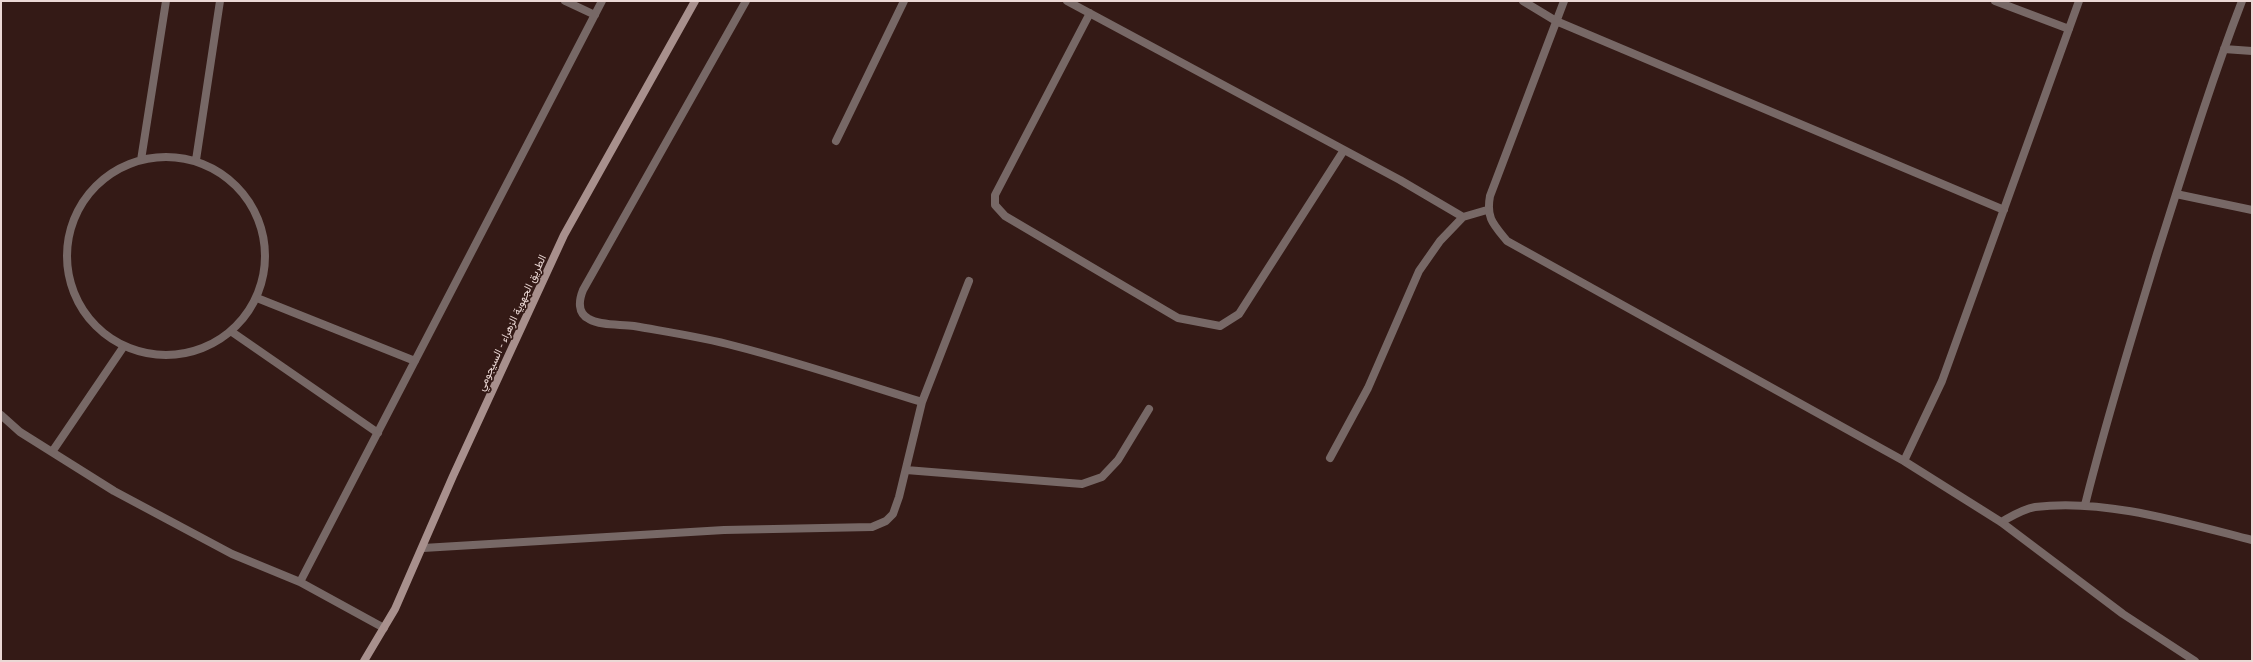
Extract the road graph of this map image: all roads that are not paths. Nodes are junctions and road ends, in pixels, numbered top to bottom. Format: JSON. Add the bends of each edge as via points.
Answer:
{"nodes":[{"id":1,"x":166,"y":1,"type":"edge"},
{"id":2,"x":220,"y":1,"type":"edge"},
{"id":3,"x":565,"y":1,"type":"edge"},
{"id":4,"x":602,"y":1,"type":"edge"},
{"id":5,"x":695,"y":1,"type":"edge"},
{"id":6,"x":746,"y":1,"type":"edge"},
{"id":7,"x":904,"y":1,"type":"edge"},
{"id":8,"x":1067,"y":1,"type":"edge"},
{"id":9,"x":1523,"y":1,"type":"edge"},
{"id":10,"x":1564,"y":1,"type":"edge"},
{"id":11,"x":1995,"y":1,"type":"edge"},
{"id":12,"x":2079,"y":1,"type":"edge"},
{"id":13,"x":2242,"y":1,"type":"edge"},
{"id":14,"x":1090,"y":13,"type":"junction"},
{"id":15,"x":595,"y":15,"type":"junction"},
{"id":16,"x":1556,"y":21,"type":"junction"},
{"id":17,"x":2069,"y":29,"type":"junction"},
{"id":18,"x":2224,"y":49,"type":"junction"},
{"id":19,"x":2252,"y":50,"type":"edge"},
{"id":20,"x":836,"y":141,"type":"dead end"},
{"id":21,"x":1344,"y":150,"type":"junction"},
{"id":22,"x":142,"y":160,"type":"junction"},
{"id":23,"x":196,"y":160,"type":"junction"},
{"id":24,"x":2176,"y":194,"type":"junction"},
{"id":25,"x":1487,"y":210,"type":"junction"},
{"id":26,"x":2004,"y":210,"type":"junction"},
{"id":27,"x":2252,"y":210,"type":"edge"},
{"id":28,"x":1463,"y":217,"type":"junction"},
{"id":29,"x":969,"y":282,"type":"dead end"},
{"id":30,"x":257,"y":298,"type":"junction"},
{"id":31,"x":232,"y":332,"type":"junction"},
{"id":32,"x":124,"y":346,"type":"junction"},
{"id":33,"x":415,"y":361,"type":"junction"},
{"id":34,"x":922,"y":402,"type":"junction"},
{"id":35,"x":1149,"y":409,"type":"dead end"},
{"id":36,"x":1,"y":415,"type":"edge"},
{"id":37,"x":378,"y":433,"type":"junction"},
{"id":38,"x":52,"y":452,"type":"junction"},
{"id":39,"x":1330,"y":458,"type":"dead end"},
{"id":40,"x":1904,"y":461,"type":"junction"},
{"id":41,"x":906,"y":470,"type":"junction"},
{"id":42,"x":2084,"y":505,"type":"junction"},
{"id":43,"x":2001,"y":522,"type":"junction"},
{"id":44,"x":2252,"y":540,"type":"edge"},
{"id":45,"x":423,"y":548,"type":"junction"},
{"id":46,"x":300,"y":582,"type":"junction"},
{"id":47,"x":384,"y":628,"type":"junction"},
{"id":48,"x":364,"y":661,"type":"edge"},
{"id":49,"x":2195,"y":661,"type":"edge"}],
"edges":[{"from":1,"to":22,"type":"street"},
{"from":2,"to":23,"type":"street"},
{"from":3,"to":15,"type":"street"},
{"from":4,"to":15,"type":"street"},
{"from":5,"to":45,"type":"main road","name":"الطريق الجهوية الزهراء - السيجومي","via":[[564,235],[453,476]]},
{"from":6,"to":34,"type":"street","via":[[584,290],[580,298],[583,314],[597,322],[633,326],[735,346]]},
{"from":7,"to":20,"type":"street"},
{"from":8,"to":14,"type":"street"},
{"from":9,"to":16,"type":"street"},
{"from":10,"to":16,"type":"street"},
{"from":11,"to":17,"type":"street"},
{"from":12,"to":17,"type":"street"},
{"from":13,"to":18,"type":"street"},
{"from":14,"to":21,"type":"street"},
{"from":14,"to":21,"type":"street","via":[[995,195],[995,205],[1006,216],[1178,318],[1220,326],[1239,314]]},
{"from":15,"to":33,"type":"street"},
{"from":16,"to":25,"type":"street"},
{"from":16,"to":26,"type":"street"},
{"from":17,"to":26,"type":"street"},
{"from":18,"to":19,"type":"street"},
{"from":18,"to":24,"type":"street"},
{"from":21,"to":28,"type":"street"},
{"from":22,"to":23,"type":"street","via":[[160,155]]},
{"from":22,"to":32,"type":"street","via":[[103,177],[77,208],[66,247],[71,288],[92,322]]},
{"from":23,"to":30,"type":"street","via":[[216,169],[245,193],[262,226],[266,262]]},
{"from":24,"to":27,"type":"street"},
{"from":24,"to":42,"type":"street","via":[[2107,416]]},
{"from":25,"to":28,"type":"street"},
{"from":25,"to":40,"type":"street","via":[[1494,225],[1507,240]]},
{"from":26,"to":40,"type":"street","via":[[1942,381]]},
{"from":28,"to":39,"type":"street","via":[[1440,241],[1419,271],[1368,388]]},
{"from":29,"to":34,"type":"street"},
{"from":30,"to":31,"type":"street"},
{"from":30,"to":33,"type":"street"},
{"from":31,"to":32,"type":"street","via":[[199,351],[161,356]]},
{"from":31,"to":37,"type":"street"},
{"from":32,"to":38,"type":"street"},
{"from":33,"to":37,"type":"street"},
{"from":34,"to":41,"type":"street"},
{"from":35,"to":41,"type":"street","via":[[1118,460],[1102,477],[1082,484]]},
{"from":36,"to":38,"type":"street","via":[[20,432]]},
{"from":37,"to":46,"type":"street"},
{"from":38,"to":46,"type":"street","via":[[114,491],[232,554]]},
{"from":40,"to":43,"type":"street"},
{"from":41,"to":45,"type":"street","via":[[892,514],[886,521],[872,527],[724,530]]},
{"from":42,"to":43,"type":"street","via":[[2034,508],[2016,513]]},
{"from":42,"to":44,"type":"street","via":[[2179,521]]},
{"from":43,"to":49,"type":"street","via":[[2123,614]]},
{"from":45,"to":47,"type":"main road","name":"الطريق الجهوية الزهراء - السيجومي"},
{"from":46,"to":47,"type":"street"},
{"from":47,"to":48,"type":"main road","name":"الطريق الجهوية الزهراء - السيجومي"}]}
